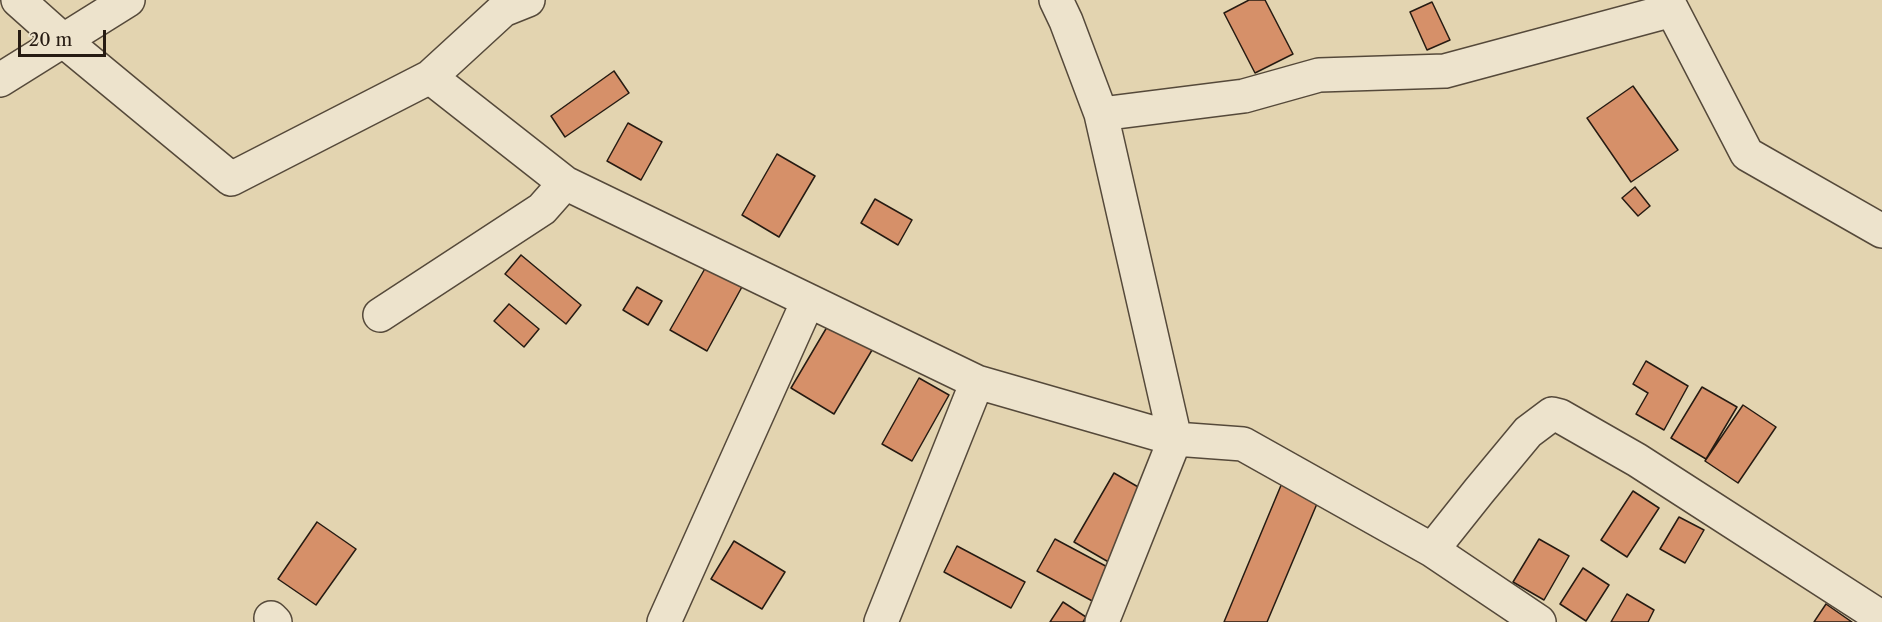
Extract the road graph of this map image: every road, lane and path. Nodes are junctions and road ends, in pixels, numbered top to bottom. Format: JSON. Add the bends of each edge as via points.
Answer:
{"nodes":[{"id":1,"x":18,"y":0,"type":"edge"},
{"id":2,"x":129,"y":0,"type":"edge"},
{"id":3,"x":528,"y":0,"type":"edge"},
{"id":4,"x":1056,"y":0,"type":"edge"},
{"id":5,"x":1670,"y":5,"type":"edge"},
{"id":6,"x":64,"y":42,"type":"junction"},
{"id":7,"x":430,"y":77,"type":"junction"},
{"id":8,"x":0,"y":80,"type":"edge"},
{"id":9,"x":1101,"y":114,"type":"junction"},
{"id":10,"x":565,"y":183,"type":"junction"},
{"id":11,"x":1882,"y":231,"type":"edge"},
{"id":12,"x":808,"y":301,"type":"junction"},
{"id":13,"x":380,"y":315,"type":"dead end"},
{"id":14,"x":977,"y":382,"type":"junction"},
{"id":15,"x":1176,"y":439,"type":"junction"},
{"id":16,"x":1432,"y":550,"type":"junction"},
{"id":17,"x":1882,"y":618,"type":"edge"},
{"id":18,"x":664,"y":622,"type":"edge"},
{"id":19,"x":881,"y":622,"type":"edge"},
{"id":20,"x":1102,"y":622,"type":"edge"},
{"id":21,"x":1539,"y":622,"type":"edge"}],
"edges":[{"from":1,"to":6,"type":"street"},
{"from":2,"to":6,"type":"street"},
{"from":3,"to":7,"type":"street","via":[[503,9]]},
{"from":4,"to":9,"type":"street"},
{"from":5,"to":9,"type":"street","via":[[1445,71],[1319,75],[1244,96]]},
{"from":5,"to":11,"type":"street","via":[[1747,154]]},
{"from":6,"to":7,"type":"street","via":[[231,179]]},
{"from":6,"to":8,"type":"street"},
{"from":7,"to":10,"type":"street"},
{"from":9,"to":15,"type":"street"},
{"from":10,"to":12,"type":"street"},
{"from":10,"to":13,"type":"street","via":[[542,209]]},
{"from":12,"to":14,"type":"street"},
{"from":12,"to":18,"type":"street"},
{"from":14,"to":15,"type":"street"},
{"from":14,"to":19,"type":"street"},
{"from":15,"to":16,"type":"street","via":[[1243,444]]},
{"from":15,"to":20,"type":"street"},
{"from":16,"to":17,"type":"street","via":[[1528,432],[1552,414],[1637,460]]},
{"from":16,"to":21,"type":"street"}]}
